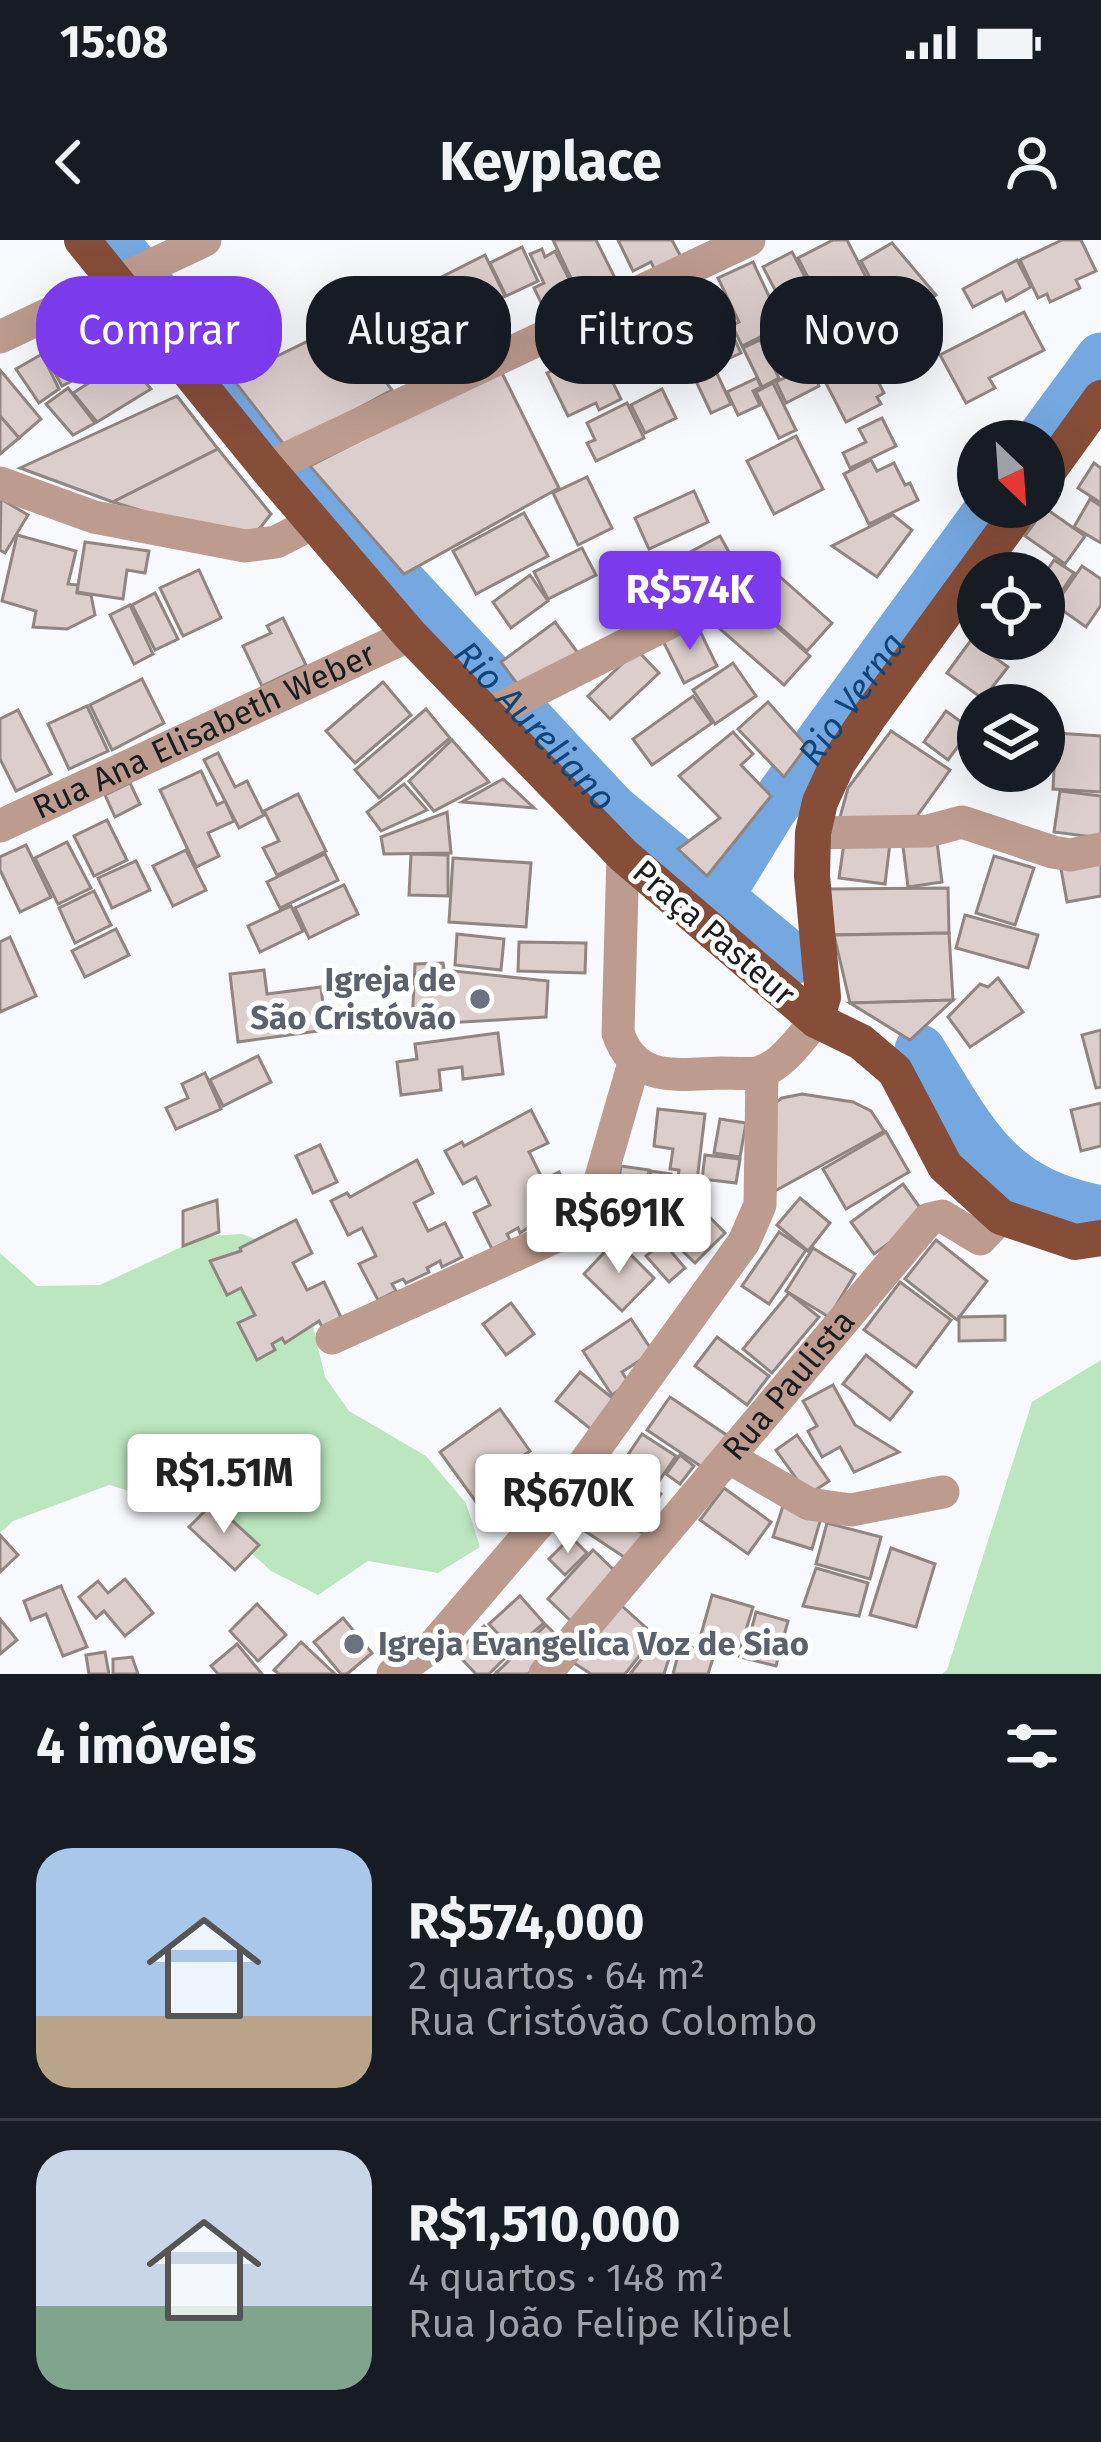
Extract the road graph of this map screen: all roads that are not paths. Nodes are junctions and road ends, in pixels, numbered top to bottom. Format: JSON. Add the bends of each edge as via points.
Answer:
{"nodes":[{"id":1,"x":82,"y":240,"type":"edge"},
{"id":2,"x":205,"y":240,"type":"edge"},
{"id":3,"x":749,"y":240,"type":"edge"},
{"id":4,"x":110,"y":276,"type":"edge"},
{"id":5,"x":128,"y":276,"type":"edge"},
{"id":6,"x":36,"y":320,"type":"edge"},
{"id":7,"x":0,"y":337,"type":"edge"},
{"id":8,"x":198,"y":384,"type":"edge"},
{"id":9,"x":1101,"y":398,"type":"edge"},
{"id":10,"x":1065,"y":448,"type":"edge"},
{"id":11,"x":267,"y":468,"type":"junction"},
{"id":12,"x":0,"y":483,"type":"edge"},
{"id":13,"x":313,"y":523,"type":"junction"},
{"id":14,"x":1007,"y":528,"type":"edge"},
{"id":15,"x":752,"y":581,"type":"dead end"},
{"id":16,"x":410,"y":635,"type":"junction"},
{"id":17,"x":487,"y":715,"type":"junction"},
{"id":18,"x":0,"y":826,"type":"edge"},
{"id":19,"x":813,"y":833,"type":"junction"},
{"id":20,"x":1101,"y":849,"type":"edge"},
{"id":21,"x":623,"y":855,"type":"junction"},
{"id":22,"x":816,"y":1020,"type":"junction"},
{"id":23,"x":634,"y":1063,"type":"junction"},
{"id":24,"x":762,"y":1072,"type":"junction"},
{"id":25,"x":1001,"y":1217,"type":"junction"},
{"id":26,"x":1101,"y":1238,"type":"edge"},
{"id":27,"x":332,"y":1338,"type":"dead end"},
{"id":28,"x":730,"y":1458,"type":"junction"},
{"id":29,"x":944,"y":1492,"type":"dead end"},
{"id":30,"x":393,"y":1674,"type":"edge"},
{"id":31,"x":544,"y":1674,"type":"edge"}],
"edges":[{"from":1,"to":4,"type":"main road"},
{"from":2,"to":5,"type":"street"},
{"from":3,"to":11,"type":"street"},
{"from":6,"to":7,"type":"street"},
{"from":8,"to":11,"type":"main road"},
{"from":9,"to":10,"type":"main road"},
{"from":11,"to":13,"type":"main road"},
{"from":12,"to":13,"type":"street","via":[[94,517],[245,546],[276,542]]},
{"from":13,"to":16,"type":"main road"},
{"from":14,"to":19,"type":"main road","via":[[838,764]]},
{"from":15,"to":17,"type":"street"},
{"from":16,"to":17,"type":"main road"},
{"from":16,"to":18,"type":"street","name":"Rua Ana Elisabeth Weber"},
{"from":17,"to":21,"type":"main road"},
{"from":19,"to":20,"type":"street","via":[[928,831],[962,822],[1053,852]]},
{"from":19,"to":22,"type":"main road","via":[[823,997]]},
{"from":21,"to":22,"type":"main road","name":"Praça Pasteur"},
{"from":21,"to":23,"type":"street","name":"Praça Pasteur","via":[[618,1033]]},
{"from":22,"to":24,"type":"street","name":"Praça Pasteur"},
{"from":22,"to":25,"type":"main road","via":[[895,1071],[945,1166]]},
{"from":23,"to":24,"type":"street","via":[[663,1074]]},
{"from":23,"to":27,"type":"street","via":[[588,1222]]},
{"from":24,"to":30,"type":"street","via":[[760,1205],[744,1242],[555,1504],[433,1646]]},
{"from":25,"to":26,"type":"main road","via":[[1075,1242]]},
{"from":25,"to":28,"type":"street","name":"Rua Paulista","via":[[980,1239],[942,1216],[929,1219]]},
{"from":28,"to":29,"type":"street","via":[[809,1504],[851,1510]]},
{"from":28,"to":31,"type":"street","name":"Rua Paulista"}]}
